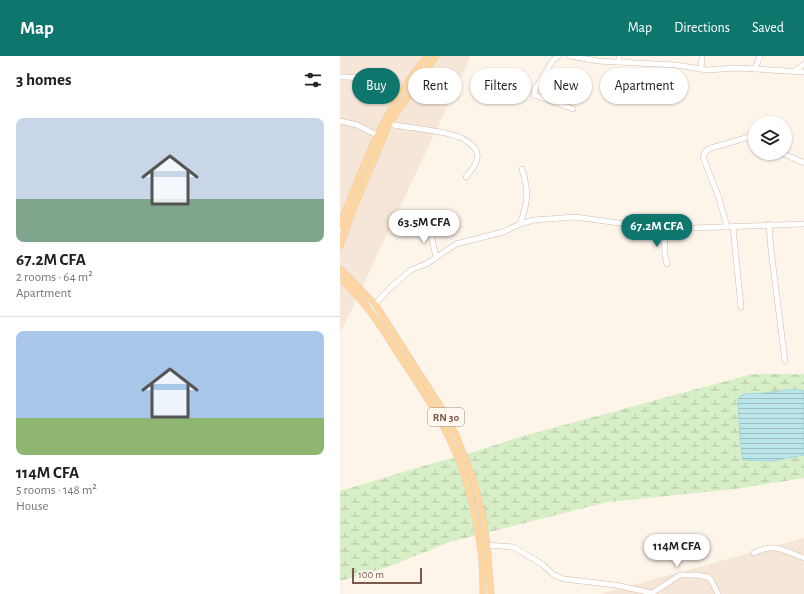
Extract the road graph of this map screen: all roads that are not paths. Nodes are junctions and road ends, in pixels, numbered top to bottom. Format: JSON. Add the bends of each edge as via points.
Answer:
{"nodes":[{"id":1,"x":427,"y":56,"type":"edge"},
{"id":2,"x":436,"y":56,"type":"edge"},
{"id":3,"x":559,"y":56,"type":"edge"},
{"id":4,"x":570,"y":56,"type":"edge"},
{"id":5,"x":618,"y":56,"type":"edge"},
{"id":6,"x":702,"y":56,"type":"edge"},
{"id":7,"x":760,"y":56,"type":"edge"},
{"id":8,"x":552,"y":58,"type":"edge"},
{"id":9,"x":423,"y":59,"type":"edge"},
{"id":10,"x":619,"y":62,"type":"junction"},
{"id":11,"x":804,"y":64,"type":"edge"},
{"id":12,"x":701,"y":69,"type":"junction"},
{"id":13,"x":755,"y":69,"type":"junction"},
{"id":14,"x":794,"y":71,"type":"junction"},
{"id":15,"x":804,"y":72,"type":"edge"},
{"id":16,"x":340,"y":77,"type":"edge"},
{"id":17,"x":403,"y":90,"type":"junction"},
{"id":18,"x":573,"y":109,"type":"dead end"},
{"id":19,"x":340,"y":121,"type":"edge"},
{"id":20,"x":389,"y":124,"type":"junction"},
{"id":21,"x":377,"y":135,"type":"junction"},
{"id":22,"x":748,"y":137,"type":"edge"},
{"id":23,"x":792,"y":158,"type":"edge"},
{"id":24,"x":804,"y":164,"type":"edge"},
{"id":25,"x":522,"y":169,"type":"dead end"},
{"id":26,"x":466,"y":177,"type":"dead end"},
{"id":27,"x":520,"y":224,"type":"junction"},
{"id":28,"x":770,"y":224,"type":"junction"},
{"id":29,"x":804,"y":224,"type":"edge"},
{"id":30,"x":340,"y":226,"type":"edge"},
{"id":31,"x":429,"y":226,"type":"dead end"},
{"id":32,"x":733,"y":227,"type":"junction"},
{"id":33,"x":727,"y":228,"type":"junction"},
{"id":34,"x":664,"y":229,"type":"junction"},
{"id":35,"x":340,"y":246,"type":"edge"},
{"id":36,"x":436,"y":258,"type":"junction"},
{"id":37,"x":667,"y":264,"type":"dead end"},
{"id":38,"x":340,"y":268,"type":"edge"},
{"id":39,"x":340,"y":279,"type":"edge"},
{"id":40,"x":375,"y":304,"type":"junction"},
{"id":41,"x":741,"y":307,"type":"dead end"},
{"id":42,"x":785,"y":361,"type":"dead end"},
{"id":43,"x":487,"y":546,"type":"junction"},
{"id":44,"x":754,"y":553,"type":"dead end"},
{"id":45,"x":804,"y":558,"type":"edge"},
{"id":46,"x":639,"y":593,"type":"edge"},
{"id":47,"x":483,"y":594,"type":"edge"},
{"id":48,"x":491,"y":594,"type":"edge"},
{"id":49,"x":652,"y":594,"type":"edge"},
{"id":50,"x":718,"y":594,"type":"edge"}],
"edges":[{"from":1,"to":9,"type":"main road"},
{"from":2,"to":20,"type":"main road"},
{"from":3,"to":8,"type":"street"},
{"from":4,"to":10,"type":"street"},
{"from":5,"to":10,"type":"street"},
{"from":6,"to":12,"type":"street"},
{"from":7,"to":13,"type":"street"},
{"from":8,"to":18,"type":"street","via":[[534,95]]},
{"from":9,"to":17,"type":"main road"},
{"from":10,"to":12,"type":"street","via":[[691,66]]},
{"from":11,"to":14,"type":"street"},
{"from":12,"to":13,"type":"street"},
{"from":13,"to":14,"type":"street"},
{"from":14,"to":15,"type":"street"},
{"from":16,"to":17,"type":"street","via":[[352,76]]},
{"from":17,"to":21,"type":"main road"},
{"from":19,"to":21,"type":"street","via":[[357,125]]},
{"from":20,"to":26,"type":"street","via":[[436,131],[466,140],[477,154]]},
{"from":20,"to":35,"type":"main road"},
{"from":21,"to":30,"type":"main road","via":[[362,166]]},
{"from":22,"to":33,"type":"street","via":[[708,149],[703,157],[719,198]]},
{"from":23,"to":24,"type":"street"},
{"from":25,"to":27,"type":"street","via":[[527,200]]},
{"from":27,"to":34,"type":"street","via":[[550,218],[575,217]]},
{"from":27,"to":36,"type":"street","via":[[503,232],[456,244]]},
{"from":28,"to":29,"type":"street"},
{"from":28,"to":32,"type":"street"},
{"from":28,"to":42,"type":"street"},
{"from":31,"to":36,"type":"street"},
{"from":32,"to":33,"type":"street"},
{"from":32,"to":41,"type":"street"},
{"from":33,"to":34,"type":"street"},
{"from":34,"to":37,"type":"street"},
{"from":36,"to":40,"type":"street","via":[[411,270]]},
{"from":38,"to":40,"type":"main road","name":"RN 30","number":"RN 30"},
{"from":39,"to":47,"type":"main road","number":"RN 30","via":[[370,310],[418,383],[450,440],[466,481],[474,513],[481,547]]},
{"from":40,"to":43,"type":"main road","name":"RN 30","number":"RN 30","via":[[457,437],[473,479],[482,512]]},
{"from":43,"to":46,"type":"street","via":[[513,547],[542,564],[554,575],[615,585]]},
{"from":43,"to":48,"type":"main road","name":"RN 30","number":"RN 30"},
{"from":44,"to":45,"type":"street","via":[[767,548],[779,548]]},
{"from":46,"to":49,"type":"street"},
{"from":49,"to":50,"type":"street","via":[[680,575],[696,575],[708,577]]}]}
